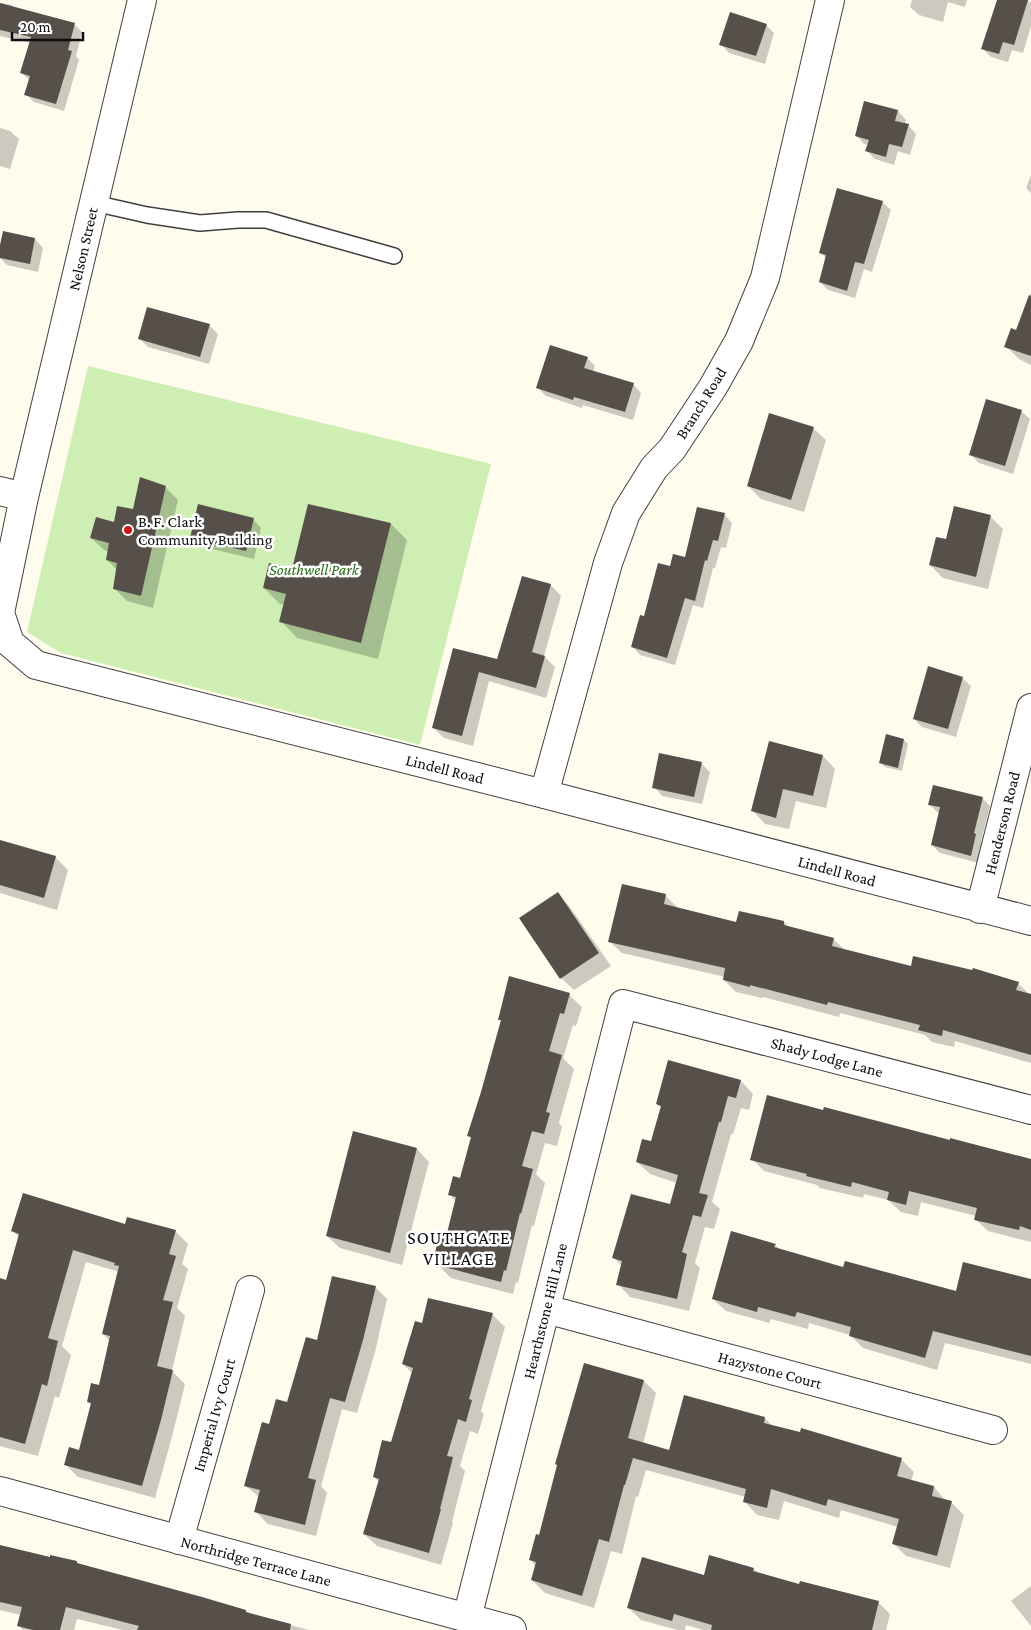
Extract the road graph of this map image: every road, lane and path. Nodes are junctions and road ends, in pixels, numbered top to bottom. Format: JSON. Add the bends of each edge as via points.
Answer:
{"nodes":[{"id":1,"x":142,"y":0,"type":"edge"},
{"id":2,"x":830,"y":0,"type":"edge"},
{"id":3,"x":94,"y":203,"type":"junction"},
{"id":4,"x":394,"y":256,"type":"dead end"},
{"id":5,"x":12,"y":494,"type":"edge"},
{"id":6,"x":1031,"y":708,"type":"edge"},
{"id":7,"x":544,"y":794,"type":"junction"},
{"id":8,"x":980,"y":909,"type":"junction"},
{"id":9,"x":1031,"y":921,"type":"edge"},
{"id":10,"x":624,"y":1004,"type":"joint"},
{"id":11,"x":1031,"y":1110,"type":"edge"},
{"id":12,"x":250,"y":1290,"type":"dead end"},
{"id":13,"x":546,"y":1310,"type":"junction"},
{"id":14,"x":993,"y":1430,"type":"dead end"},
{"id":15,"x":0,"y":1491,"type":"edge"},
{"id":16,"x":179,"y":1540,"type":"junction"},
{"id":17,"x":467,"y":1618,"type":"junction"},
{"id":18,"x":512,"y":1630,"type":"edge"}],
"edges":[{"from":1,"to":3,"type":"street","name":"Nelson Street"},
{"from":2,"to":7,"type":"street","name":"Branch Road","via":[[765,278],[739,341],[713,387],[672,449],[654,468],[626,513],[608,563]]},
{"from":3,"to":4,"type":"lane","via":[[200,223],[266,220]]},
{"from":3,"to":5,"type":"street","name":"Nelson Street"},
{"from":5,"to":7,"type":"street","name":"Lindell Road","via":[[0,613],[10,643],[36,665]]},
{"from":6,"to":8,"type":"street","name":"Henderson Road"},
{"from":7,"to":8,"type":"street","name":"Lindell Road"},
{"from":8,"to":9,"type":"street","name":"Lindell Road"},
{"from":10,"to":11,"type":"street","name":"Shady Lodge Lane"},
{"from":10,"to":13,"type":"street","name":"Hearthstone Hill Lane"},
{"from":12,"to":16,"type":"street","name":"Imperial Ivy Court"},
{"from":13,"to":14,"type":"street","name":"Hazystone Court"},
{"from":13,"to":17,"type":"street","name":"Hearthstone Hill Lane"},
{"from":15,"to":16,"type":"street","name":"Northridge Terrace Lane"},
{"from":16,"to":17,"type":"street","name":"Northridge Terrace Lane"},
{"from":17,"to":18,"type":"street","name":"Northridge Terrace Lane"}]}
